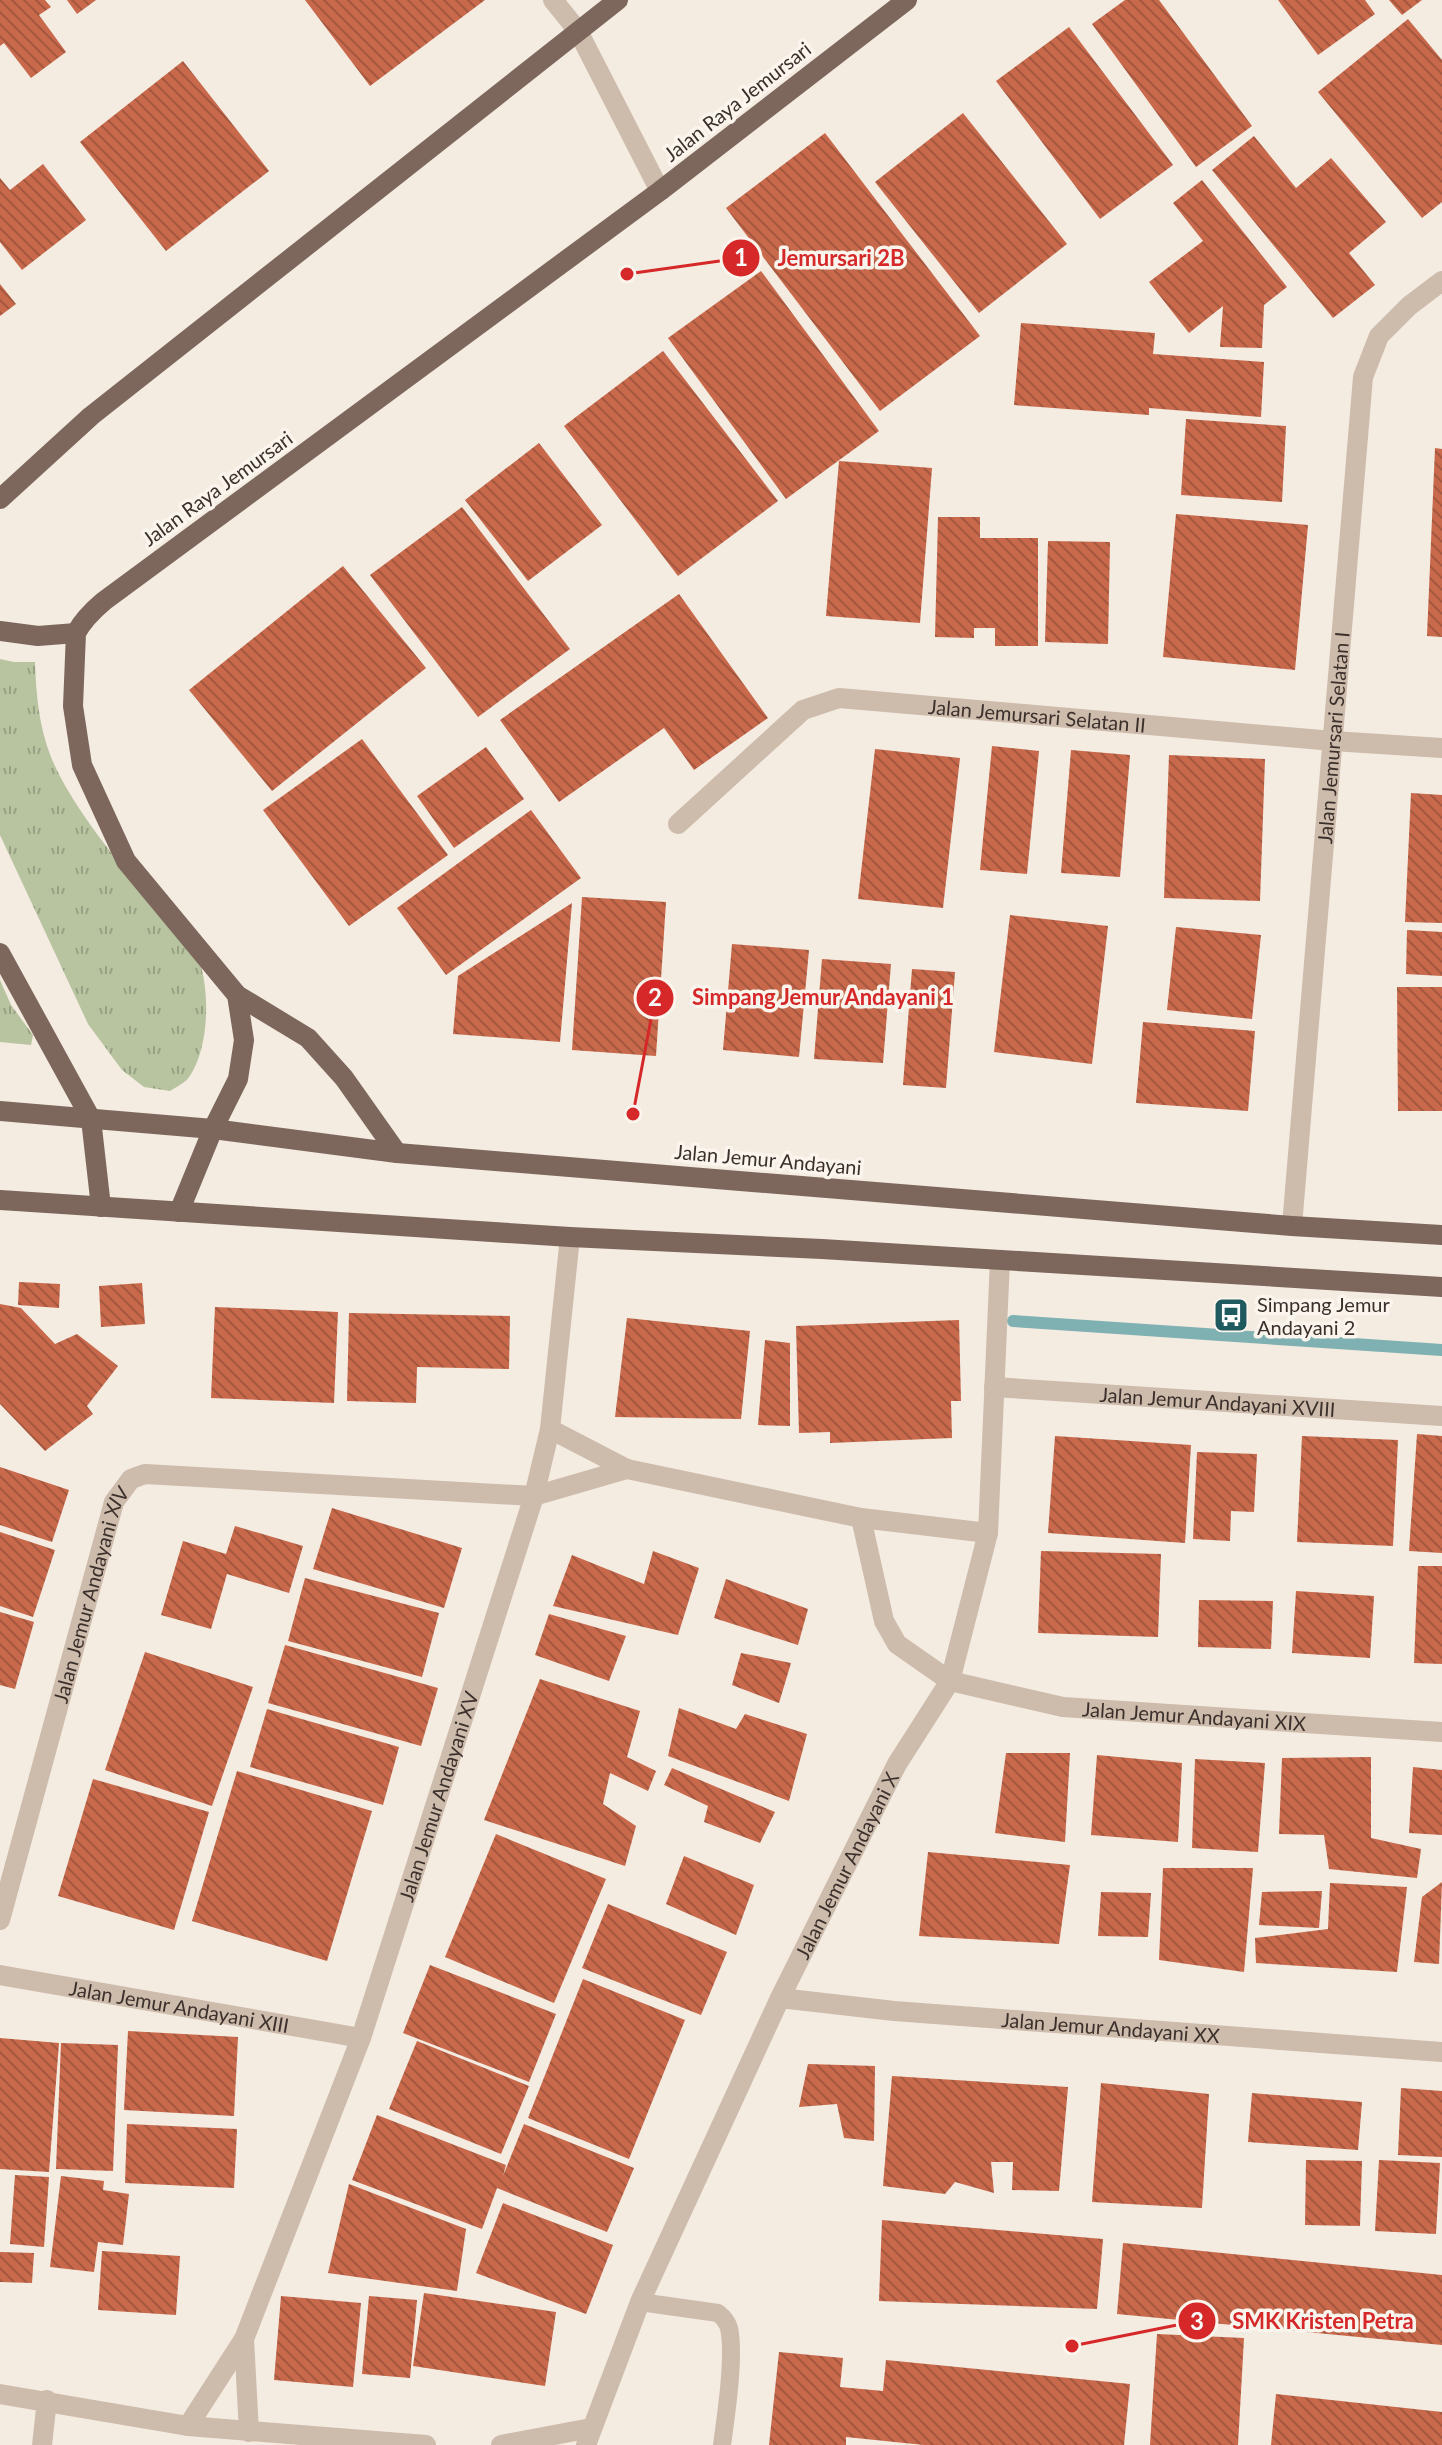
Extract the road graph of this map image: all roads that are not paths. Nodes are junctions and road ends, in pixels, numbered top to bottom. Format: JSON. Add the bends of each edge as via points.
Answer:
{"nodes":[{"id":1,"x":553,"y":0,"type":"edge"},
{"id":2,"x":618,"y":0,"type":"edge"},
{"id":3,"x":907,"y":0,"type":"edge"},
{"id":4,"x":578,"y":31,"type":"junction"},
{"id":5,"x":660,"y":191,"type":"junction"},
{"id":6,"x":1442,"y":281,"type":"edge"},
{"id":7,"x":0,"y":499,"type":"edge"},
{"id":8,"x":0,"y":631,"type":"edge"},
{"id":9,"x":76,"y":633,"type":"junction"},
{"id":10,"x":1333,"y":741,"type":"junction"},
{"id":11,"x":1442,"y":748,"type":"edge"},
{"id":12,"x":678,"y":824,"type":"dead end"},
{"id":13,"x":0,"y":953,"type":"edge"},
{"id":14,"x":237,"y":995,"type":"junction"},
{"id":15,"x":0,"y":1111,"type":"edge"},
{"id":16,"x":91,"y":1119,"type":"junction"},
{"id":17,"x":213,"y":1129,"type":"junction"},
{"id":18,"x":397,"y":1153,"type":"junction"},
{"id":19,"x":0,"y":1200,"type":"edge"},
{"id":20,"x":101,"y":1207,"type":"junction"},
{"id":21,"x":179,"y":1212,"type":"junction"},
{"id":22,"x":1292,"y":1226,"type":"junction"},
{"id":23,"x":1442,"y":1235,"type":"edge"},
{"id":24,"x":570,"y":1237,"type":"junction"},
{"id":25,"x":1000,"y":1260,"type":"junction"},
{"id":26,"x":1442,"y":1287,"type":"edge"},
{"id":27,"x":994,"y":1387,"type":"junction"},
{"id":28,"x":1442,"y":1416,"type":"edge"},
{"id":29,"x":550,"y":1429,"type":"junction"},
{"id":30,"x":627,"y":1469,"type":"junction"},
{"id":31,"x":534,"y":1496,"type":"junction"},
{"id":32,"x":861,"y":1518,"type":"junction"},
{"id":33,"x":988,"y":1533,"type":"junction"},
{"id":34,"x":950,"y":1681,"type":"junction"},
{"id":35,"x":1442,"y":1732,"type":"edge"},
{"id":36,"x":0,"y":1920,"type":"edge"},
{"id":37,"x":0,"y":1975,"type":"edge"},
{"id":38,"x":780,"y":1998,"type":"junction"},
{"id":39,"x":361,"y":2038,"type":"junction"},
{"id":40,"x":1442,"y":2052,"type":"edge"},
{"id":41,"x":640,"y":2302,"type":"junction"},
{"id":42,"x":244,"y":2339,"type":"junction"},
{"id":43,"x":0,"y":2394,"type":"edge"},
{"id":44,"x":47,"y":2400,"type":"junction"},
{"id":45,"x":188,"y":2426,"type":"junction"},
{"id":46,"x":249,"y":2432,"type":"junction"},
{"id":47,"x":588,"y":2436,"type":"edge"},
{"id":48,"x":42,"y":2445,"type":"edge"},
{"id":49,"x":426,"y":2445,"type":"edge"},
{"id":50,"x":501,"y":2445,"type":"edge"},
{"id":51,"x":722,"y":2445,"type":"edge"}],
"edges":[{"from":1,"to":4,"type":"street"},
{"from":2,"to":4,"type":"main road"},
{"from":3,"to":5,"type":"main road","name":"Jalan Raya Jemursari"},
{"from":4,"to":5,"type":"street"},
{"from":4,"to":7,"type":"main road","via":[[91,416]]},
{"from":5,"to":9,"type":"main road","name":"Jalan Raya Jemursari","via":[[104,601]]},
{"from":6,"to":10,"type":"street","name":"Jalan Jemursari Selatan I","via":[[1379,336],[1363,377]]},
{"from":8,"to":9,"type":"main road"},
{"from":9,"to":14,"type":"main road","via":[[73,706],[82,765],[126,861]]},
{"from":10,"to":11,"type":"street","name":"Jalan Jemursari Selatan II"},
{"from":10,"to":12,"type":"street","name":"Jalan Jemursari Selatan II","via":[[839,698],[803,710]]},
{"from":10,"to":22,"type":"street","name":"Jalan Jemursari Selatan I"},
{"from":13,"to":16,"type":"main road"},
{"from":14,"to":17,"type":"main road","via":[[244,1040],[238,1079]]},
{"from":14,"to":18,"type":"main road","via":[[308,1038]]},
{"from":15,"to":16,"type":"main road","name":"Jalan Jemur Andayani"},
{"from":16,"to":17,"type":"main road","name":"Jalan Jemur Andayani"},
{"from":16,"to":20,"type":"main road"},
{"from":17,"to":18,"type":"main road","name":"Jalan Jemur Andayani"},
{"from":17,"to":21,"type":"main road"},
{"from":18,"to":22,"type":"main road","name":"Jalan Jemur Andayani"},
{"from":19,"to":20,"type":"main road"},
{"from":20,"to":21,"type":"main road"},
{"from":21,"to":24,"type":"main road"},
{"from":22,"to":23,"type":"main road","name":"Jalan Jemur Andayani"},
{"from":24,"to":25,"type":"main road"},
{"from":24,"to":29,"type":"street","name":"Jalan Jemur Andayani XV"},
{"from":25,"to":26,"type":"main road"},
{"from":25,"to":27,"type":"street","name":"Jalan Jemur Andayani X"},
{"from":27,"to":28,"type":"street","name":"Jalan Jemur Andayani XVIII"},
{"from":27,"to":33,"type":"street","name":"Jalan Jemur Andayani X"},
{"from":29,"to":30,"type":"street"},
{"from":29,"to":31,"type":"street","name":"Jalan Jemur Andayani XV"},
{"from":30,"to":31,"type":"street"},
{"from":30,"to":32,"type":"street"},
{"from":31,"to":36,"type":"street","name":"Jalan Jemur Andayani XIV","via":[[145,1474],[131,1479],[114,1502]]},
{"from":31,"to":39,"type":"street","name":"Jalan Jemur Andayani XV"},
{"from":32,"to":33,"type":"street"},
{"from":32,"to":34,"type":"street","via":[[884,1621],[897,1644]]},
{"from":33,"to":34,"type":"street","name":"Jalan Jemur Andayani X"},
{"from":34,"to":35,"type":"street","name":"Jalan Jemur Andayani XIX","via":[[1063,1707]]},
{"from":34,"to":38,"type":"street","name":"Jalan Jemur Andayani X","via":[[897,1764]]},
{"from":37,"to":39,"type":"street","name":"Jalan Jemur Andayani XIII"},
{"from":38,"to":40,"type":"street","name":"Jalan Jemur Andayani XX"},
{"from":38,"to":41,"type":"street","name":"Jalan Jemur Andayani X"},
{"from":39,"to":42,"type":"street","name":"Jalan Jemur Andayani XV"},
{"from":41,"to":47,"type":"street","name":"Jalan Jemur Andayani X"},
{"from":41,"to":51,"type":"lane","via":[[718,2313],[725,2320],[730,2344]]},
{"from":42,"to":45,"type":"street","name":"Jalan Jemur Andayani XV"},
{"from":42,"to":46,"type":"street","name":"Jalan Jemur Andayani XV"},
{"from":43,"to":44,"type":"street"},
{"from":44,"to":45,"type":"street"},
{"from":44,"to":48,"type":"street"},
{"from":45,"to":46,"type":"street"},
{"from":46,"to":49,"type":"street"},
{"from":47,"to":50,"type":"street"}]}
